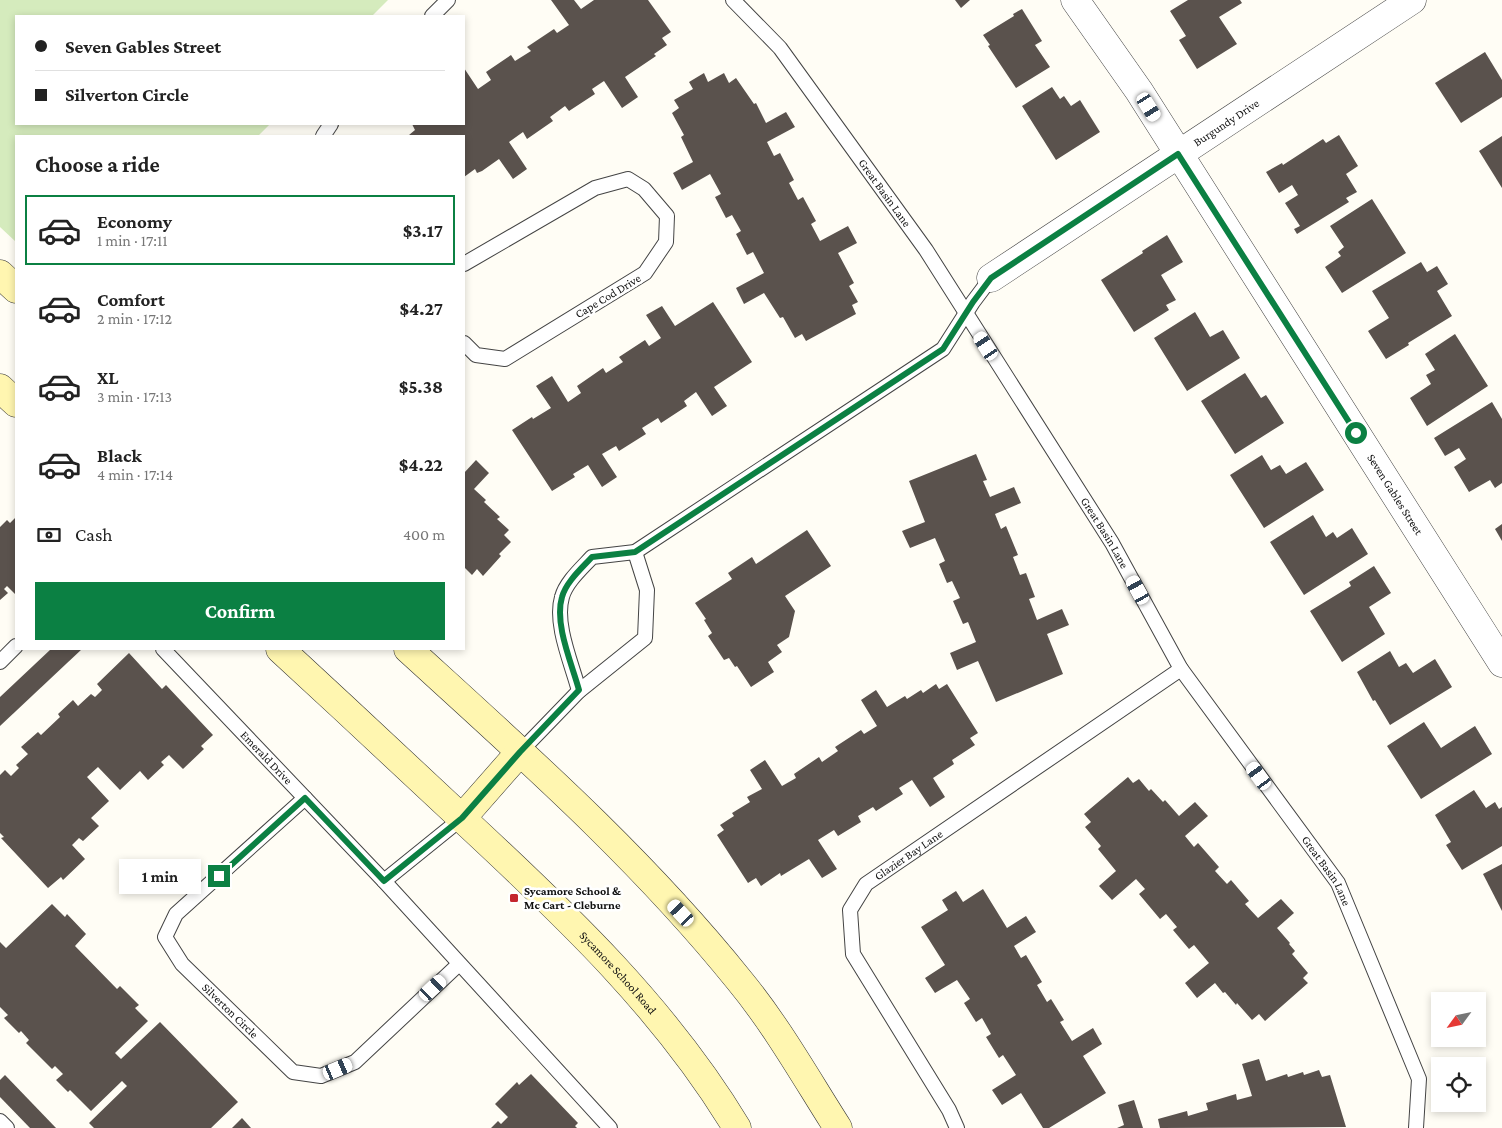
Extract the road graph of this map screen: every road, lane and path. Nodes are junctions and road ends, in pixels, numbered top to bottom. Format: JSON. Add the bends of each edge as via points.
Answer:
{"nodes":[{"id":1,"x":448,"y":0,"type":"edge"},
{"id":2,"x":733,"y":0,"type":"edge"},
{"id":3,"x":1075,"y":0,"type":"edge"},
{"id":4,"x":1412,"y":0,"type":"edge"},
{"id":5,"x":433,"y":15,"type":"edge"},
{"id":6,"x":1178,"y":154,"type":"junction"},
{"id":7,"x":465,"y":263,"type":"edge"},
{"id":8,"x":0,"y":274,"type":"edge"},
{"id":9,"x":991,"y":278,"type":"joint"},
{"id":10,"x":15,"y":288,"type":"edge"},
{"id":11,"x":966,"y":313,"type":"junction"},
{"id":12,"x":465,"y":345,"type":"edge"},
{"id":13,"x":0,"y":388,"type":"edge"},
{"id":14,"x":15,"y":402,"type":"edge"},
{"id":15,"x":635,"y":552,"type":"junction"},
{"id":16,"x":15,"y":647,"type":"edge"},
{"id":17,"x":164,"y":650,"type":"edge"},
{"id":18,"x":281,"y":650,"type":"edge"},
{"id":19,"x":409,"y":650,"type":"edge"},
{"id":20,"x":0,"y":662,"type":"edge"},
{"id":21,"x":1502,"y":662,"type":"edge"},
{"id":22,"x":1181,"y":669,"type":"junction"},
{"id":23,"x":579,"y":690,"type":"junction"},
{"id":24,"x":520,"y":752,"type":"junction"},
{"id":25,"x":305,"y":798,"type":"junction"},
{"id":26,"x":462,"y":818,"type":"junction"},
{"id":27,"x":384,"y":881,"type":"junction"},
{"id":28,"x":459,"y":964,"type":"junction"},
{"id":29,"x":0,"y":1121,"type":"edge"},
{"id":30,"x":6,"y":1128,"type":"edge"},
{"id":31,"x":610,"y":1128,"type":"edge"},
{"id":32,"x":737,"y":1128,"type":"edge"},
{"id":33,"x":838,"y":1128,"type":"edge"},
{"id":34,"x":957,"y":1128,"type":"edge"},
{"id":35,"x":1416,"y":1128,"type":"edge"}],
"edges":[{"from":1,"to":5,"type":"lane"},
{"from":2,"to":11,"type":"lane","name":"Great Basin Lane","via":[[780,48],[926,250]]},
{"from":3,"to":6,"type":"street","name":"Seven Gables Street","via":[[1139,91]]},
{"from":4,"to":6,"type":"street","name":"Burgundy Drive"},
{"from":6,"to":9,"type":"street","name":"Burgundy Drive"},
{"from":6,"to":21,"type":"street","name":"Seven Gables Street"},
{"from":7,"to":12,"type":"lane","name":"Cape Cod Drive","via":[[595,188],[628,179],[644,189],[666,216],[666,242],[645,273],[505,359],[476,355]]},
{"from":8,"to":10,"type":"main road"},
{"from":9,"to":11,"type":"lane"},
{"from":11,"to":15,"type":"lane","via":[[943,349]]},
{"from":11,"to":22,"type":"lane","name":"Great Basin Lane","via":[[1112,543]]},
{"from":13,"to":14,"type":"main road"},
{"from":15,"to":23,"type":"lane","via":[[647,590],[644,638]]},
{"from":15,"to":23,"type":"lane","via":[[592,557],[567,585],[562,597],[560,621]]},
{"from":16,"to":20,"type":"lane"},
{"from":17,"to":25,"type":"lane","name":"Emerald Drive"},
{"from":18,"to":26,"type":"main road","name":"Sycamore School Road"},
{"from":19,"to":24,"type":"main road"},
{"from":22,"to":34,"type":"lane","name":"Glazier Bay Lane","via":[[866,884],[850,910],[853,954]]},
{"from":22,"to":35,"type":"lane","name":"Great Basin Lane","via":[[1338,883],[1419,1079]]},
{"from":23,"to":24,"type":"lane"},
{"from":24,"to":26,"type":"main road"},
{"from":24,"to":33,"type":"main road","via":[[635,864],[740,981],[768,1018]]},
{"from":25,"to":27,"type":"lane","name":"Emerald Drive"},
{"from":25,"to":28,"type":"lane","name":"Silverton Circle","via":[[176,914],[165,937],[182,964],[293,1072],[321,1076],[356,1062]]},
{"from":26,"to":27,"type":"lane"},
{"from":26,"to":32,"type":"main road","name":"Sycamore School Road","via":[[553,903],[613,965],[690,1056]]},
{"from":27,"to":28,"type":"lane","name":"Emerald Drive"},
{"from":28,"to":31,"type":"lane","name":"Emerald Drive"},
{"from":29,"to":30,"type":"lane"}]}
